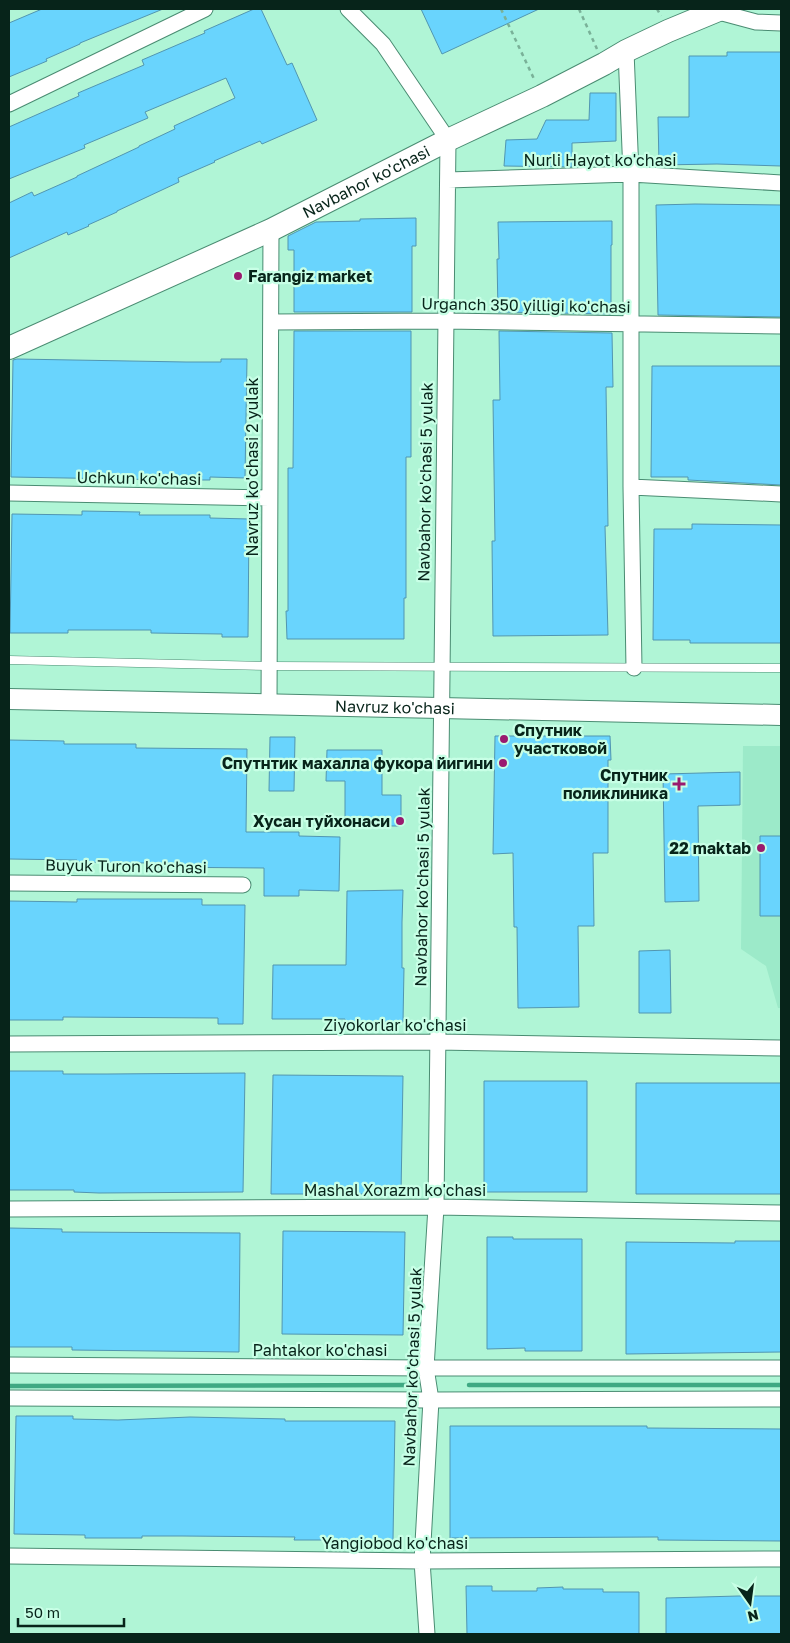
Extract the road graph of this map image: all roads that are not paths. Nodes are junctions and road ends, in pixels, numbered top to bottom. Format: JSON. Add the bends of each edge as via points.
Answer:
{"nodes":[{"id":1,"x":205,"y":9,"type":"edge"},
{"id":2,"x":348,"y":9,"type":"edge"},
{"id":3,"x":718,"y":10,"type":"edge"},
{"id":4,"x":781,"y":23,"type":"edge"},
{"id":5,"x":626,"y":51,"type":"junction"},
{"id":6,"x":9,"y":104,"type":"edge"},
{"id":7,"x":448,"y":140,"type":"junction"},
{"id":8,"x":630,"y":174,"type":"junction"},
{"id":9,"x":448,"y":180,"type":"junction"},
{"id":10,"x":781,"y":183,"type":"edge"},
{"id":11,"x":272,"y":230,"type":"junction"},
{"id":12,"x":445,"y":321,"type":"junction"},
{"id":13,"x":271,"y":322,"type":"junction"},
{"id":14,"x":632,"y":323,"type":"junction"},
{"id":15,"x":781,"y":326,"type":"edge"},
{"id":16,"x":9,"y":348,"type":"edge"},
{"id":17,"x":631,"y":487,"type":"junction"},
{"id":18,"x":9,"y":493,"type":"edge"},
{"id":19,"x":781,"y":494,"type":"edge"},
{"id":20,"x":269,"y":498,"type":"junction"},
{"id":21,"x":9,"y":660,"type":"edge"},
{"id":22,"x":441,"y":665,"type":"junction"},
{"id":23,"x":270,"y":666,"type":"junction"},
{"id":24,"x":634,"y":668,"type":"junction"},
{"id":25,"x":781,"y":668,"type":"edge"},
{"id":26,"x":9,"y":699,"type":"edge"},
{"id":27,"x":269,"y":705,"type":"junction"},
{"id":28,"x":442,"y":709,"type":"junction"},
{"id":29,"x":781,"y":715,"type":"edge"},
{"id":30,"x":9,"y":882,"type":"edge"},
{"id":31,"x":243,"y":885,"type":"dead end"},
{"id":32,"x":437,"y":1042,"type":"junction"},
{"id":33,"x":9,"y":1044,"type":"edge"},
{"id":34,"x":781,"y":1048,"type":"edge"},
{"id":35,"x":436,"y":1207,"type":"junction"},
{"id":36,"x":9,"y":1209,"type":"edge"},
{"id":37,"x":781,"y":1213,"type":"edge"},
{"id":38,"x":9,"y":1365,"type":"edge"},
{"id":39,"x":426,"y":1368,"type":"junction"},
{"id":40,"x":781,"y":1368,"type":"edge"},
{"id":41,"x":9,"y":1398,"type":"edge"},
{"id":42,"x":781,"y":1399,"type":"edge"},
{"id":43,"x":430,"y":1400,"type":"junction"},
{"id":44,"x":9,"y":1556,"type":"edge"},
{"id":45,"x":781,"y":1559,"type":"edge"},
{"id":46,"x":422,"y":1561,"type":"junction"},
{"id":47,"x":427,"y":1634,"type":"edge"}],
"edges":[{"from":1,"to":6,"type":"street"},
{"from":2,"to":7,"type":"street","via":[[383,44]]},
{"from":3,"to":4,"type":"street","via":[[756,22]]},
{"from":3,"to":5,"type":"main road","name":"Navbahor ko'chasi"},
{"from":5,"to":7,"type":"main road","name":"Navbahor ko'chasi","via":[[542,96]]},
{"from":5,"to":8,"type":"street"},
{"from":7,"to":9,"type":"street","name":"Navbahor ko'chasi 5 yulak"},
{"from":7,"to":11,"type":"main road","name":"Navbahor ko'chasi"},
{"from":8,"to":9,"type":"street","name":"Nurli Hayot ko'chasi"},
{"from":8,"to":10,"type":"street","name":"Nurli Hayot ko'chasi"},
{"from":8,"to":14,"type":"street"},
{"from":9,"to":12,"type":"street","name":"Navbahor ko'chasi 5 yulak"},
{"from":11,"to":13,"type":"street","name":"Navruz ko'chasi 2 yulak"},
{"from":11,"to":16,"type":"main road","name":"Navbahor ko'chasi"},
{"from":12,"to":13,"type":"street","name":"Urganch 350 yilligi ko'chasi"},
{"from":12,"to":14,"type":"street","name":"Urganch 350 yilligi ko'chasi"},
{"from":12,"to":22,"type":"street","name":"Navbahor ko'chasi 5 yulak"},
{"from":13,"to":20,"type":"street","name":"Navruz ko'chasi 2 yulak"},
{"from":14,"to":15,"type":"street","name":"Urganch 350 yilligi ko'chasi"},
{"from":14,"to":17,"type":"street"},
{"from":17,"to":19,"type":"street"},
{"from":17,"to":24,"type":"street"},
{"from":18,"to":20,"type":"street","name":"Uchkun ko'chasi"},
{"from":20,"to":23,"type":"street","name":"Navruz ko'chasi 2 yulak"},
{"from":21,"to":23,"type":"lane"},
{"from":22,"to":23,"type":"lane"},
{"from":22,"to":24,"type":"lane"},
{"from":22,"to":28,"type":"street","name":"Navbahor ko'chasi 5 yulak"},
{"from":23,"to":27,"type":"street","name":"Navruz ko'chasi 2 yulak"},
{"from":24,"to":25,"type":"lane"},
{"from":26,"to":27,"type":"street","name":"Navruz ko'chasi"},
{"from":27,"to":28,"type":"street","name":"Navruz ko'chasi"},
{"from":28,"to":29,"type":"street","name":"Navruz ko'chasi"},
{"from":28,"to":32,"type":"street","name":"Navbahor ko'chasi 5 yulak"},
{"from":30,"to":31,"type":"street","name":"Buyuk Turon ko'chasi"},
{"from":32,"to":33,"type":"street","name":"Ziyokorlar ko'chasi"},
{"from":32,"to":34,"type":"street","name":"Ziyokorlar ko'chasi"},
{"from":32,"to":35,"type":"street","name":"Navbahor ko'chasi 5 yulak"},
{"from":35,"to":36,"type":"street","name":"Mashal Xorazm ko'chasi"},
{"from":35,"to":37,"type":"street","name":"Mashal Xorazm ko'chasi"},
{"from":35,"to":39,"type":"street","name":"Navbahor ko'chasi 5 yulak"},
{"from":38,"to":39,"type":"street","name":"Pahtakor ko'chasi"},
{"from":39,"to":40,"type":"street","name":"Pahtakor ko'chasi"},
{"from":39,"to":43,"type":"street","name":"Navbahor ko'chasi 5 yulak"},
{"from":41,"to":43,"type":"street"},
{"from":42,"to":43,"type":"street"},
{"from":43,"to":46,"type":"street","name":"Navbahor ko'chasi 5 yulak"},
{"from":44,"to":46,"type":"street","name":"Yangiobod ko'chasi"},
{"from":45,"to":46,"type":"street","name":"Yangiobod ko'chasi"},
{"from":46,"to":47,"type":"street","name":"Navbahor ko'chasi 5 yulak"}]}
